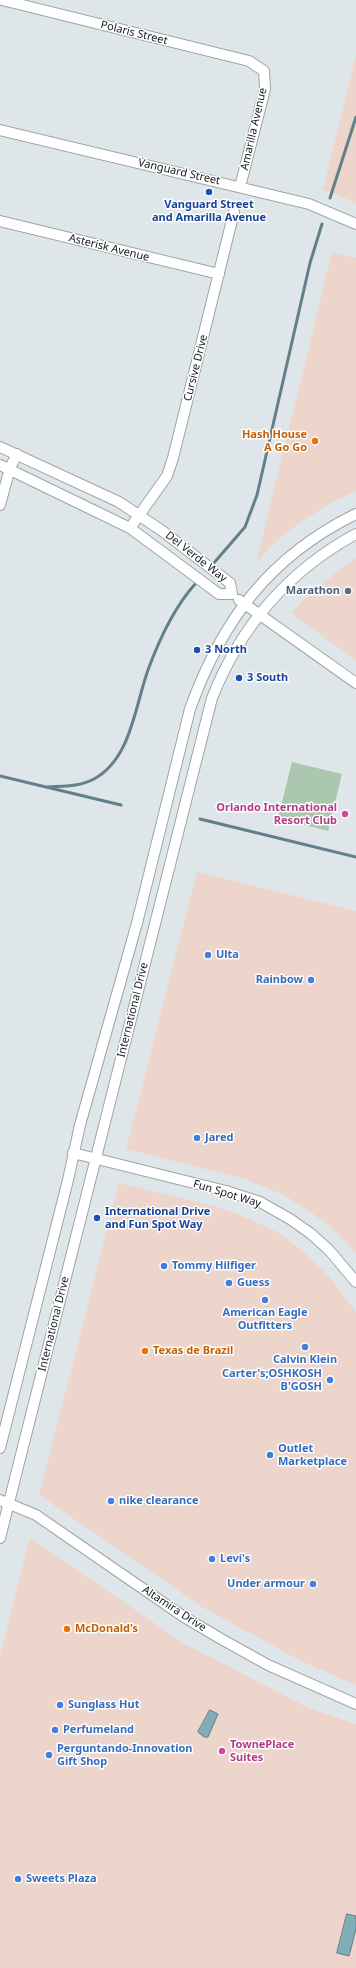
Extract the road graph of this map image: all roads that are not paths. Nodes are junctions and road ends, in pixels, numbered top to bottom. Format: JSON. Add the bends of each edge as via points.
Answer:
{"nodes":[{"id":1,"x":2,"y":0,"type":"edge"},
{"id":2,"x":264,"y":71,"type":"joint"},
{"id":3,"x":0,"y":130,"type":"edge"},
{"id":4,"x":240,"y":187,"type":"junction"},
{"id":5,"x":234,"y":212,"type":"dead end"},
{"id":6,"x":0,"y":221,"type":"edge"},
{"id":7,"x":356,"y":224,"type":"edge"},
{"id":8,"x":219,"y":274,"type":"junction"},
{"id":9,"x":0,"y":447,"type":"edge"},
{"id":10,"x":17,"y":454,"type":"junction"},
{"id":11,"x":5,"y":467,"type":"edge"},
{"id":12,"x":0,"y":505,"type":"edge"},
{"id":13,"x":356,"y":514,"type":"edge"},
{"id":14,"x":140,"y":516,"type":"junction"},
{"id":15,"x":130,"y":528,"type":"junction"},
{"id":16,"x":356,"y":534,"type":"edge"},
{"id":17,"x":232,"y":594,"type":"junction"},
{"id":18,"x":244,"y":604,"type":"junction"},
{"id":19,"x":259,"y":614,"type":"junction"},
{"id":20,"x":356,"y":683,"type":"edge"},
{"id":21,"x":73,"y":1153,"type":"junction"},
{"id":22,"x":96,"y":1159,"type":"junction"},
{"id":23,"x":356,"y":1282,"type":"edge"},
{"id":24,"x":0,"y":1448,"type":"edge"},
{"id":25,"x":5,"y":1501,"type":"edge"},
{"id":26,"x":0,"y":1538,"type":"edge"},
{"id":27,"x":356,"y":1704,"type":"edge"}],
"edges":[{"from":1,"to":2,"type":"street","name":"Polaris Street","via":[[249,61]]},
{"from":2,"to":4,"type":"street","name":"Amarilla Avenue","via":[[265,89]]},
{"from":3,"to":4,"type":"street","name":"Vanguard Street"},
{"from":4,"to":7,"type":"street","name":"Vanguard Street","via":[[309,204]]},
{"from":5,"to":8,"type":"street","name":"Cursive Drive"},
{"from":6,"to":8,"type":"street","name":"Asterisk Avenue"},
{"from":8,"to":14,"type":"street","name":"Cursive Drive","via":[[173,458],[167,476]]},
{"from":9,"to":10,"type":"street","name":"Del Verde Way"},
{"from":10,"to":11,"type":"street"},
{"from":10,"to":14,"type":"street","name":"Del Verde Way","via":[[119,502]]},
{"from":11,"to":12,"type":"street"},
{"from":11,"to":15,"type":"street","name":"Del Verde Way"},
{"from":13,"to":18,"type":"street","name":"International Drive","via":[[306,543],[261,583]]},
{"from":14,"to":15,"type":"street","name":"Cursive Drive"},
{"from":14,"to":17,"type":"street","name":"Del Verde Way","via":[[230,583]]},
{"from":15,"to":17,"type":"street","name":"Del Verde Way","via":[[219,594]]},
{"from":16,"to":19,"type":"street","name":"International Drive","via":[[302,570]]},
{"from":17,"to":18,"type":"street"},
{"from":18,"to":19,"type":"street"},
{"from":18,"to":21,"type":"street","name":"International Drive","via":[[214,651],[190,709],[137,923]]},
{"from":19,"to":20,"type":"street"},
{"from":19,"to":22,"type":"street","name":"International Drive","via":[[229,659],[204,724]]},
{"from":21,"to":22,"type":"street","name":"Fun Spot Way"},
{"from":21,"to":24,"type":"street","name":"International Drive"},
{"from":22,"to":23,"type":"street","name":"Fun Spot Way","via":[[226,1191],[260,1202],[310,1233],[330,1250]]},
{"from":22,"to":25,"type":"street","name":"International Drive"},
{"from":25,"to":26,"type":"street","name":"International Drive"},
{"from":25,"to":27,"type":"street","name":"Altamira Drive","via":[[36,1515],[184,1617],[223,1640],[268,1665]]}]}
